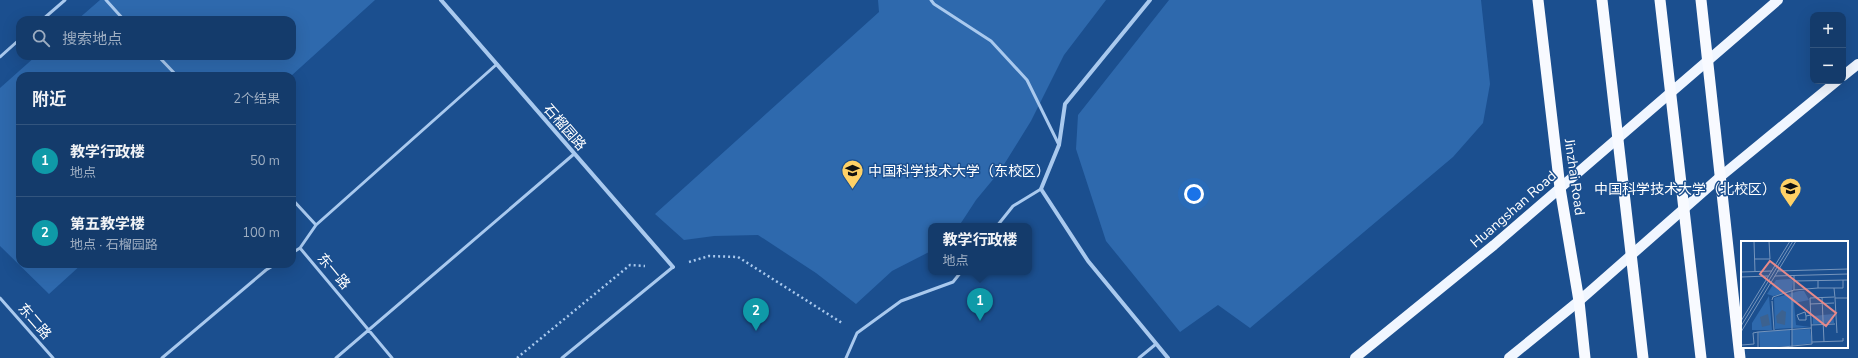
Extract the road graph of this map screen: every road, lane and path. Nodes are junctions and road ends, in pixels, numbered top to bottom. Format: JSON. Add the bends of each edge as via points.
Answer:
{"nodes":[{"id":1,"x":65,"y":0,"type":"edge"},
{"id":2,"x":106,"y":0,"type":"edge"},
{"id":3,"x":442,"y":0,"type":"edge"},
{"id":4,"x":931,"y":0,"type":"edge"},
{"id":5,"x":1150,"y":0,"type":"edge"},
{"id":6,"x":1538,"y":0,"type":"edge"},
{"id":7,"x":1602,"y":0,"type":"edge"},
{"id":8,"x":1660,"y":0,"type":"edge"},
{"id":9,"x":1701,"y":0,"type":"edge"},
{"id":10,"x":1778,"y":0,"type":"edge"},
{"id":11,"x":47,"y":16,"type":"edge"},
{"id":12,"x":120,"y":16,"type":"edge"},
{"id":13,"x":16,"y":43,"type":"edge"},
{"id":14,"x":0,"y":57,"type":"edge"},
{"id":15,"x":162,"y":60,"type":"edge"},
{"id":16,"x":1708,"y":60,"type":"junction"},
{"id":17,"x":497,"y":64,"type":"junction"},
{"id":18,"x":1858,"y":64,"type":"edge"},
{"id":19,"x":173,"y":72,"type":"edge"},
{"id":20,"x":1846,"y":74,"type":"edge"},
{"id":21,"x":1833,"y":84,"type":"edge"},
{"id":22,"x":1059,"y":144,"type":"junction"},
{"id":23,"x":574,"y":154,"type":"junction"},
{"id":24,"x":1720,"y":177,"type":"junction"},
{"id":25,"x":1560,"y":188,"type":"junction"},
{"id":26,"x":1041,"y":189,"type":"junction"},
{"id":27,"x":296,"y":203,"type":"edge"},
{"id":28,"x":1000,"y":223,"type":"edge"},
{"id":29,"x":316,"y":225,"type":"junction"},
{"id":30,"x":300,"y":248,"type":"junction"},
{"id":31,"x":296,"y":250,"type":"edge"},
{"id":32,"x":673,"y":267,"type":"junction"},
{"id":33,"x":269,"y":268,"type":"edge"},
{"id":34,"x":959,"y":275,"type":"edge"},
{"id":35,"x":0,"y":298,"type":"edge"},
{"id":36,"x":1579,"y":301,"type":"junction"},
{"id":37,"x":368,"y":330,"type":"junction"},
{"id":38,"x":857,"y":333,"type":"junction"},
{"id":39,"x":1156,"y":344,"type":"junction"},
{"id":40,"x":53,"y":358,"type":"edge"},
{"id":41,"x":162,"y":358,"type":"edge"},
{"id":42,"x":336,"y":358,"type":"edge"},
{"id":43,"x":392,"y":358,"type":"edge"},
{"id":44,"x":517,"y":358,"type":"edge"},
{"id":45,"x":562,"y":358,"type":"edge"},
{"id":46,"x":846,"y":358,"type":"edge"},
{"id":47,"x":1139,"y":358,"type":"edge"},
{"id":48,"x":1168,"y":358,"type":"edge"},
{"id":49,"x":1355,"y":358,"type":"edge"},
{"id":50,"x":1510,"y":358,"type":"edge"},
{"id":51,"x":1585,"y":358,"type":"edge"},
{"id":52,"x":1644,"y":358,"type":"edge"},
{"id":53,"x":1701,"y":358,"type":"edge"},
{"id":54,"x":1740,"y":358,"type":"edge"}],
"edges":[{"from":1,"to":11,"type":"lane"},
{"from":2,"to":12,"type":"lane"},
{"from":3,"to":17,"type":"street","name":"石榴园路"},
{"from":4,"to":22,"type":"lane","via":[[991,41],[1027,80]]},
{"from":5,"to":22,"type":"street","via":[[1066,104]]},
{"from":6,"to":25,"type":"highway","name":"Jinzhai Road"},
{"from":7,"to":52,"type":"highway","bridge":true},
{"from":8,"to":53,"type":"highway","bridge":true},
{"from":9,"to":16,"type":"highway"},
{"from":10,"to":16,"type":"main road","name":"Huangshan Road"},
{"from":13,"to":14,"type":"lane"},
{"from":15,"to":19,"type":"lane"},
{"from":16,"to":24,"type":"highway"},
{"from":16,"to":25,"type":"main road","name":"Huangshan Road"},
{"from":17,"to":23,"type":"street","name":"石榴园路"},
{"from":17,"to":29,"type":"lane","name":"东一路"},
{"from":18,"to":20,"type":"main road"},
{"from":21,"to":24,"type":"main road"},
{"from":22,"to":26,"type":"street"},
{"from":23,"to":32,"type":"street","name":"石榴园路"},
{"from":23,"to":37,"type":"lane"},
{"from":24,"to":36,"type":"main road"},
{"from":24,"to":54,"type":"highway"},
{"from":25,"to":36,"type":"highway","name":"Jinzhai Road"},
{"from":25,"to":49,"type":"main road","name":"Huangshan Road"},
{"from":26,"to":28,"type":"lane","via":[[1014,206]]},
{"from":26,"to":39,"type":"street","via":[[1088,261]]},
{"from":27,"to":29,"type":"lane"},
{"from":29,"to":30,"type":"lane","name":"东一路"},
{"from":30,"to":31,"type":"lane"},
{"from":30,"to":37,"type":"lane","name":"东一路"},
{"from":32,"to":38,"type":"path","via":[[709,256],[738,257]]},
{"from":32,"to":44,"type":"path","via":[[630,265]]},
{"from":32,"to":45,"type":"lane"},
{"from":33,"to":41,"type":"lane"},
{"from":34,"to":38,"type":"lane","via":[[953,282],[901,301]]},
{"from":35,"to":40,"type":"lane","name":"东二路"},
{"from":36,"to":50,"type":"main road"},
{"from":36,"to":51,"type":"highway","name":"Jinzhai Road"},
{"from":37,"to":42,"type":"lane"},
{"from":37,"to":43,"type":"lane","name":"东一路"},
{"from":38,"to":46,"type":"lane"},
{"from":39,"to":47,"type":"lane"},
{"from":39,"to":48,"type":"street"}]}
